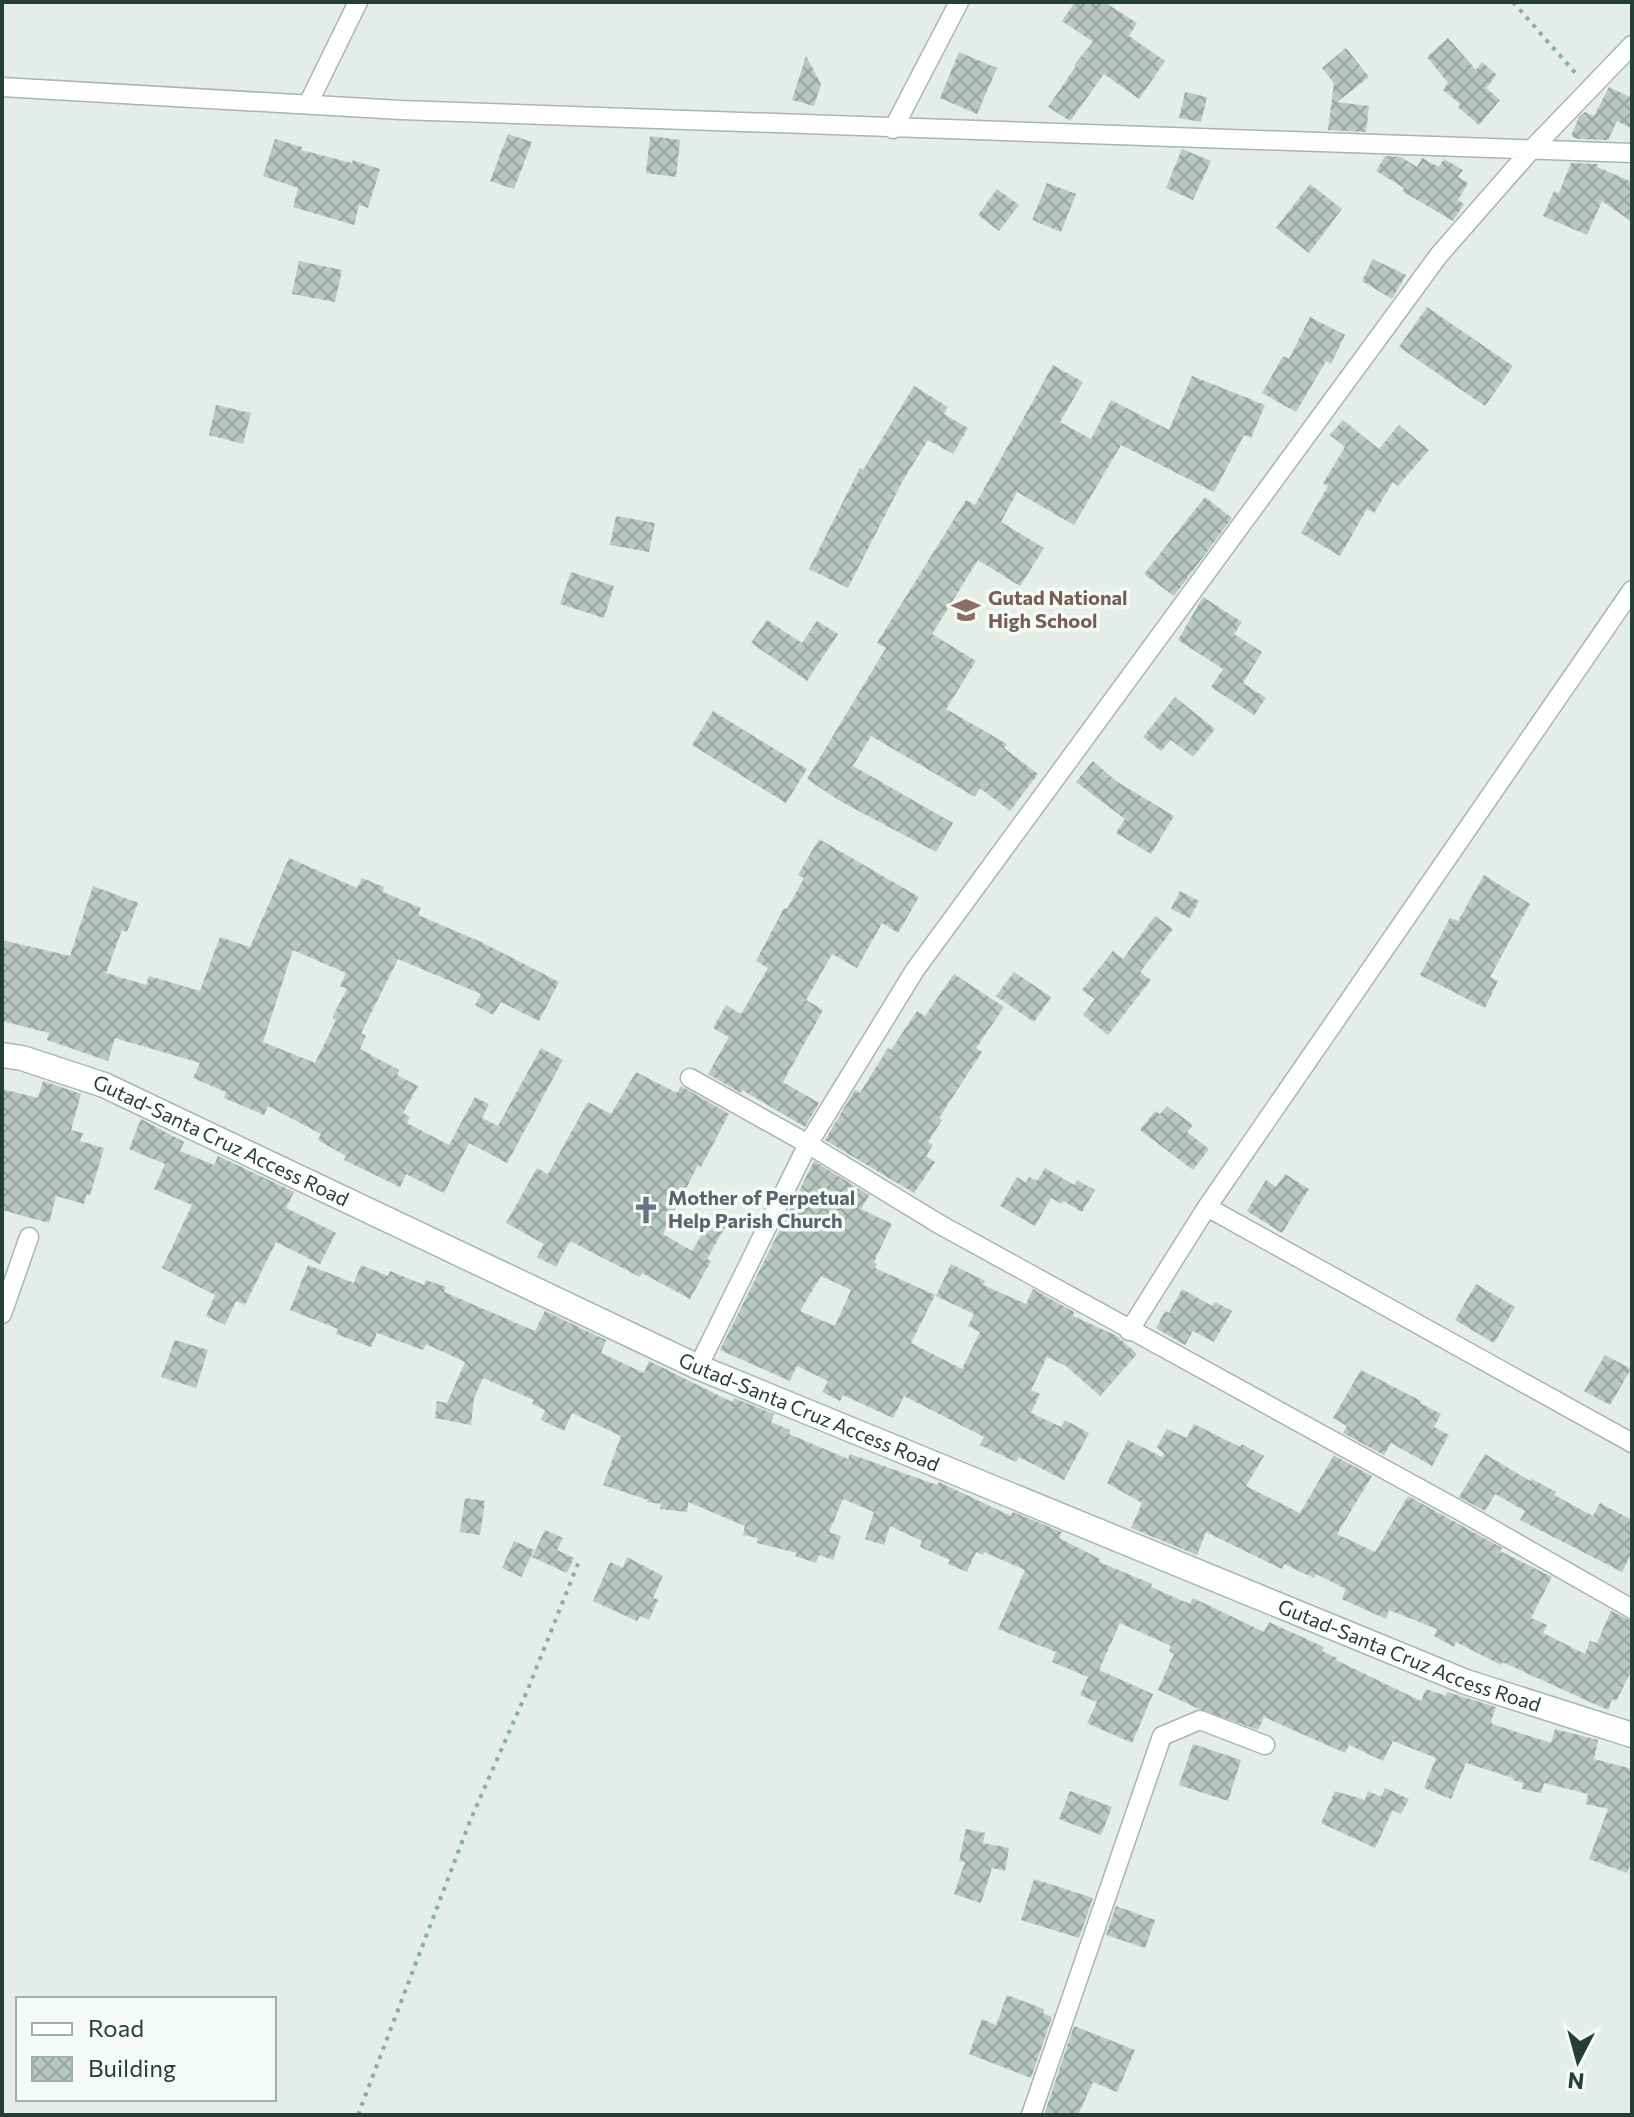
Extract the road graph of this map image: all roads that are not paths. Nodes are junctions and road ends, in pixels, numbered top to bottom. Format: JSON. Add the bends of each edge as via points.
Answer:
{"nodes":[{"id":1,"x":358,"y":2,"type":"edge"},
{"id":2,"x":959,"y":2,"type":"edge"},
{"id":3,"x":1632,"y":45,"type":"edge"},
{"id":4,"x":2,"y":87,"type":"edge"},
{"id":5,"x":308,"y":104,"type":"junction"},
{"id":6,"x":893,"y":129,"type":"junction"},
{"id":7,"x":1531,"y":150,"type":"junction"},
{"id":8,"x":1632,"y":153,"type":"edge"},
{"id":9,"x":1632,"y":590,"type":"edge"},
{"id":10,"x":2,"y":1055,"type":"edge"},
{"id":11,"x":690,"y":1078,"type":"dead end"},
{"id":12,"x":808,"y":1144,"type":"junction"},
{"id":13,"x":1207,"y":1207,"type":"junction"},
{"id":14,"x":29,"y":1237,"type":"dead end"},
{"id":15,"x":2,"y":1314,"type":"edge"},
{"id":16,"x":1129,"y":1331,"type":"junction"},
{"id":17,"x":698,"y":1367,"type":"junction"},
{"id":18,"x":1632,"y":1443,"type":"edge"},
{"id":19,"x":1632,"y":1609,"type":"edge"},
{"id":20,"x":1632,"y":1735,"type":"edge"},
{"id":21,"x":1265,"y":1745,"type":"dead end"},
{"id":22,"x":1031,"y":2115,"type":"edge"}],
"edges":[{"from":1,"to":5,"type":"street"},
{"from":2,"to":6,"type":"street"},
{"from":3,"to":7,"type":"street"},
{"from":4,"to":5,"type":"street"},
{"from":5,"to":6,"type":"street"},
{"from":6,"to":7,"type":"street"},
{"from":7,"to":8,"type":"street"},
{"from":7,"to":12,"type":"street","via":[[1439,255],[924,958]]},
{"from":9,"to":13,"type":"street"},
{"from":10,"to":17,"type":"main road","name":"Gutad-Santa Cruz Access Road","via":[[104,1085]]},
{"from":11,"to":12,"type":"street"},
{"from":12,"to":16,"type":"street"},
{"from":12,"to":17,"type":"street"},
{"from":13,"to":16,"type":"street"},
{"from":13,"to":18,"type":"street"},
{"from":14,"to":15,"type":"street"},
{"from":16,"to":19,"type":"street"},
{"from":17,"to":20,"type":"main road","name":"Gutad-Santa Cruz Access Road","via":[[1466,1682]]},
{"from":21,"to":22,"type":"street","via":[[1200,1720],[1162,1736]]}]}
